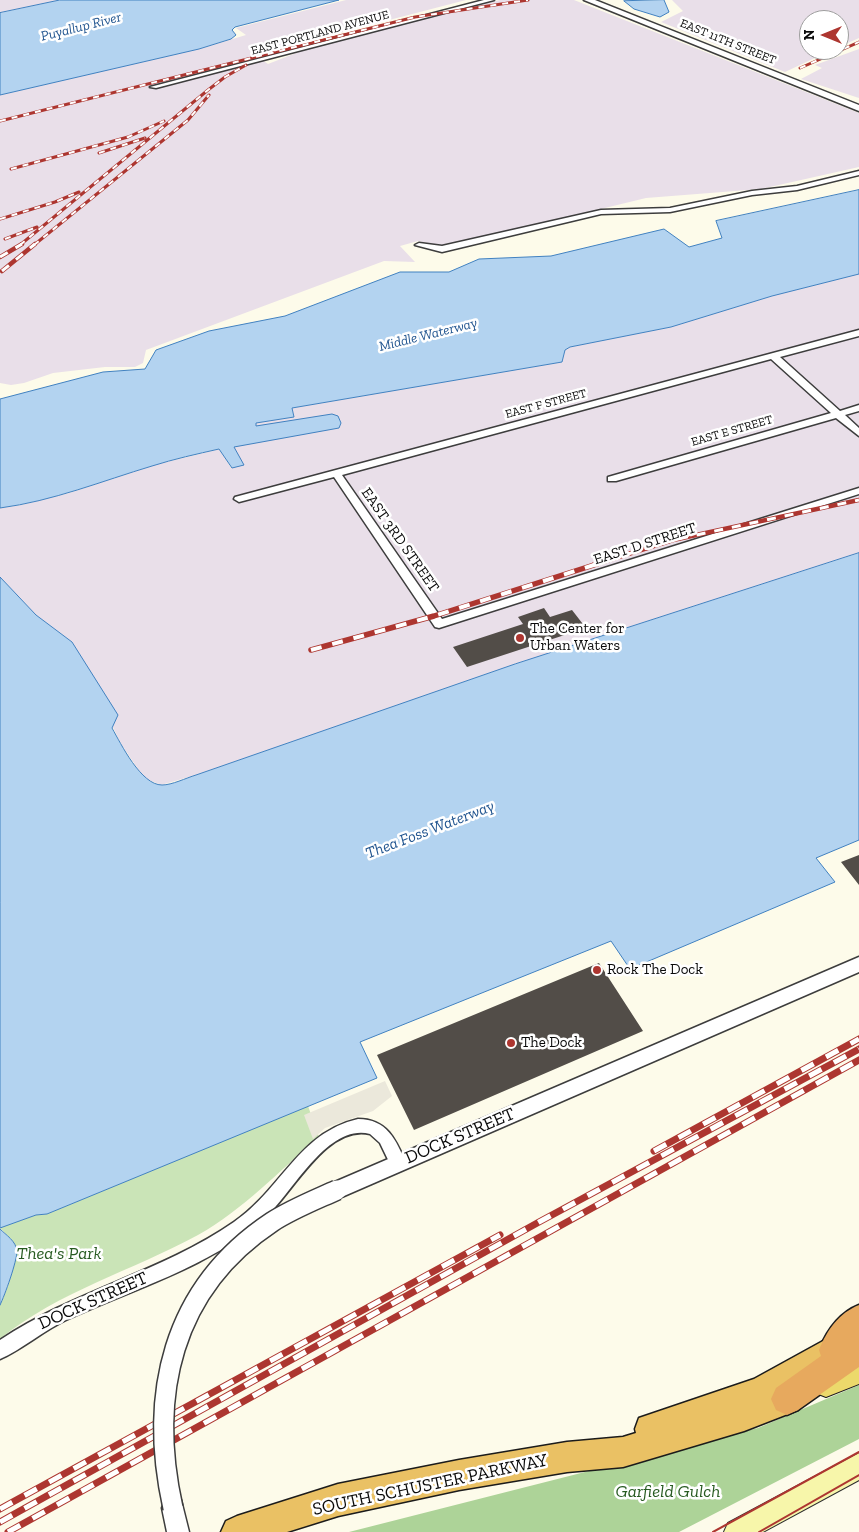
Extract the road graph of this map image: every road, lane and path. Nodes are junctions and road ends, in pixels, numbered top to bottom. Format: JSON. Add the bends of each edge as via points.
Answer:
{"nodes":[{"id":1,"x":491,"y":0,"type":"edge"},
{"id":2,"x":588,"y":0,"type":"edge"},
{"id":3,"x":154,"y":87,"type":"dead end"},
{"id":4,"x":859,"y":108,"type":"edge"},
{"id":5,"x":859,"y":173,"type":"edge"},
{"id":6,"x":419,"y":246,"type":"dead end"},
{"id":7,"x":859,"y":333,"type":"edge"},
{"id":8,"x":773,"y":356,"type":"junction"},
{"id":9,"x":859,"y":408,"type":"edge"},
{"id":10,"x":838,"y":414,"type":"junction"},
{"id":11,"x":859,"y":434,"type":"edge"},
{"id":12,"x":336,"y":473,"type":"junction"},
{"id":13,"x":612,"y":479,"type":"dead end"},
{"id":14,"x":859,"y":492,"type":"edge"},
{"id":15,"x":239,"y":499,"type":"dead end"},
{"id":16,"x":439,"y":624,"type":"joint"},
{"id":17,"x":859,"y":964,"type":"edge"},
{"id":18,"x":398,"y":1163,"type":"junction"},
{"id":19,"x":859,"y":1320,"type":"edge"},
{"id":20,"x":0,"y":1350,"type":"edge"},
{"id":21,"x":851,"y":1353,"type":"edge"},
{"id":22,"x":787,"y":1399,"type":"joint"},
{"id":23,"x":567,"y":1456,"type":"junction"},
{"id":24,"x":859,"y":1466,"type":"edge"},
{"id":25,"x":178,"y":1532,"type":"edge"},
{"id":26,"x":237,"y":1532,"type":"edge"},
{"id":27,"x":737,"y":1532,"type":"edge"}],
"edges":[{"from":1,"to":3,"type":"street","name":"EAST PORTLAND AVENUE"},
{"from":2,"to":4,"type":"street","name":"EAST 11TH STREET"},
{"from":5,"to":6,"type":"street","via":[[797,188],[752,193],[670,210],[601,212],[442,249]]},
{"from":7,"to":8,"type":"street","name":"EAST F STREET"},
{"from":8,"to":10,"type":"street"},
{"from":8,"to":12,"type":"street","name":"EAST F STREET"},
{"from":9,"to":10,"type":"street","name":"EAST E STREET"},
{"from":10,"to":11,"type":"street"},
{"from":10,"to":13,"type":"street","name":"EAST E STREET"},
{"from":12,"to":15,"type":"street","name":"EAST F STREET"},
{"from":12,"to":16,"type":"street","name":"EAST 3RD STREET"},
{"from":14,"to":16,"type":"street","name":"EAST D STREET"},
{"from":17,"to":18,"type":"street","name":"DOCK STREET"},
{"from":18,"to":20,"type":"street","name":"DOCK STREET","via":[[383,1133],[359,1126],[345,1129],[320,1144],[262,1210],[228,1235],[160,1271],[57,1316],[18,1336]]},
{"from":18,"to":25,"type":"street","bridge":true,"via":[[280,1218],[240,1247],[219,1268],[185,1322],[168,1374],[164,1398],[163,1442]]},
{"from":19,"to":21,"type":"highway","via":[[850,1327]]},
{"from":21,"to":22,"type":"highway"},
{"from":21,"to":23,"type":"highway","name":"SOUTH SCHUSTER PARKWAY","via":[[762,1391]]},
{"from":22,"to":23,"type":"highway","name":"SOUTH SCHUSTER PARKWAY","via":[[744,1416],[623,1452]]},
{"from":23,"to":26,"type":"highway","name":"SOUTH SCHUSTER PARKWAY","via":[[338,1500]]},
{"from":24,"to":27,"type":"main road"}]}
